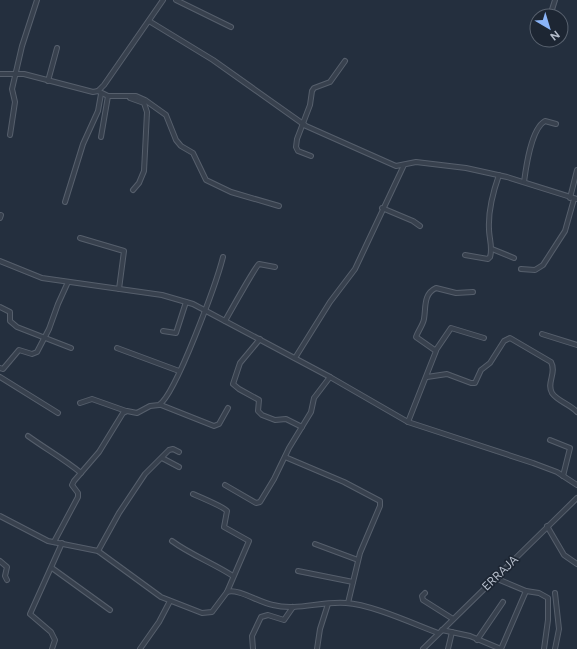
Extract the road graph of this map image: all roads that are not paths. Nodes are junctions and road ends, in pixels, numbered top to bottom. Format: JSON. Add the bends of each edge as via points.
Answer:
{"nodes":[{"id":1,"x":37,"y":0,"type":"edge"},
{"id":2,"x":163,"y":0,"type":"edge"},
{"id":3,"x":176,"y":0,"type":"edge"},
{"id":4,"x":149,"y":21,"type":"junction"},
{"id":5,"x":231,"y":27,"type":"dead end"},
{"id":6,"x":57,"y":48,"type":"dead end"},
{"id":7,"x":344,"y":61,"type":"dead end"},
{"id":8,"x":16,"y":73,"type":"junction"},
{"id":9,"x":0,"y":74,"type":"edge"},
{"id":10,"x":48,"y":81,"type":"junction"},
{"id":11,"x":99,"y":93,"type":"junction"},
{"id":12,"x":108,"y":96,"type":"junction"},
{"id":13,"x":128,"y":97,"type":"junction"},
{"id":14,"x":302,"y":124,"type":"junction"},
{"id":15,"x":556,"y":124,"type":"dead end"},
{"id":16,"x":10,"y":135,"type":"dead end"},
{"id":17,"x":101,"y":137,"type":"dead end"},
{"id":18,"x":310,"y":156,"type":"dead end"},
{"id":19,"x":404,"y":165,"type":"junction"},
{"id":20,"x":577,"y":170,"type":"edge"},
{"id":21,"x":499,"y":175,"type":"junction"},
{"id":22,"x":524,"y":182,"type":"junction"},
{"id":23,"x":133,"y":190,"type":"dead end"},
{"id":24,"x":574,"y":199,"type":"edge"},
{"id":25,"x":65,"y":202,"type":"dead end"},
{"id":26,"x":279,"y":206,"type":"dead end"},
{"id":27,"x":382,"y":208,"type":"junction"},
{"id":28,"x":420,"y":226,"type":"dead end"},
{"id":29,"x":80,"y":238,"type":"dead end"},
{"id":30,"x":492,"y":249,"type":"junction"},
{"id":31,"x":465,"y":255,"type":"dead end"},
{"id":32,"x":223,"y":257,"type":"dead end"},
{"id":33,"x":514,"y":258,"type":"dead end"},
{"id":34,"x":0,"y":261,"type":"edge"},
{"id":35,"x":275,"y":267,"type":"dead end"},
{"id":36,"x":521,"y":268,"type":"dead end"},
{"id":37,"x":68,"y":282,"type":"junction"},
{"id":38,"x":119,"y":289,"type":"junction"},
{"id":39,"x":473,"y":292,"type":"dead end"},
{"id":40,"x":186,"y":302,"type":"junction"},
{"id":41,"x":0,"y":307,"type":"edge"},
{"id":42,"x":205,"y":310,"type":"junction"},
{"id":43,"x":225,"y":320,"type":"junction"},
{"id":44,"x":163,"y":331,"type":"dead end"},
{"id":45,"x":542,"y":334,"type":"dead end"},
{"id":46,"x":45,"y":337,"type":"junction"},
{"id":47,"x":484,"y":338,"type":"dead end"},
{"id":48,"x":260,"y":339,"type":"junction"},
{"id":49,"x":577,"y":345,"type":"edge"},
{"id":50,"x":71,"y":348,"type":"dead end"},
{"id":51,"x":117,"y":348,"type":"dead end"},
{"id":52,"x":436,"y":350,"type":"junction"},
{"id":53,"x":295,"y":358,"type":"junction"},
{"id":54,"x":2,"y":368,"type":"edge"},
{"id":55,"x":179,"y":372,"type":"junction"},
{"id":56,"x":0,"y":376,"type":"edge"},
{"id":57,"x":330,"y":376,"type":"junction"},
{"id":58,"x":427,"y":377,"type":"junction"},
{"id":59,"x":80,"y":403,"type":"dead end"},
{"id":60,"x":161,"y":405,"type":"junction"},
{"id":61,"x":228,"y":408,"type":"dead end"},
{"id":62,"x":126,"y":411,"type":"junction"},
{"id":63,"x":577,"y":412,"type":"edge"},
{"id":64,"x":58,"y":413,"type":"dead end"},
{"id":65,"x":408,"y":422,"type":"junction"},
{"id":66,"x":302,"y":427,"type":"junction"},
{"id":67,"x":28,"y":436,"type":"dead end"},
{"id":68,"x":550,"y":440,"type":"dead end"},
{"id":69,"x":179,"y":452,"type":"dead end"},
{"id":70,"x":162,"y":458,"type":"junction"},
{"id":71,"x":286,"y":458,"type":"junction"},
{"id":72,"x":179,"y":467,"type":"dead end"},
{"id":73,"x":81,"y":473,"type":"junction"},
{"id":74,"x":563,"y":476,"type":"junction"},
{"id":75,"x":225,"y":485,"type":"dead end"},
{"id":76,"x":577,"y":485,"type":"edge"},
{"id":77,"x":193,"y":494,"type":"dead end"},
{"id":78,"x":577,"y":498,"type":"edge"},
{"id":79,"x":0,"y":516,"type":"edge"},
{"id":80,"x":547,"y":526,"type":"junction"},
{"id":81,"x":172,"y":541,"type":"dead end"},
{"id":82,"x":54,"y":542,"type":"junction"},
{"id":83,"x":62,"y":543,"type":"junction"},
{"id":84,"x":315,"y":544,"type":"dead end"},
{"id":85,"x":98,"y":551,"type":"junction"},
{"id":86,"x":358,"y":560,"type":"junction"},
{"id":87,"x":0,"y":561,"type":"edge"},
{"id":88,"x":577,"y":564,"type":"edge"},
{"id":89,"x":52,"y":568,"type":"junction"},
{"id":90,"x":298,"y":570,"type":"dead end"},
{"id":91,"x":233,"y":576,"type":"junction"},
{"id":92,"x":495,"y":578,"type":"junction"},
{"id":93,"x":7,"y":580,"type":"dead end"},
{"id":94,"x":353,"y":582,"type":"junction"},
{"id":95,"x":526,"y":591,"type":"junction"},
{"id":96,"x":227,"y":592,"type":"junction"},
{"id":97,"x":425,"y":593,"type":"dead end"},
{"id":98,"x":555,"y":593,"type":"dead end"},
{"id":99,"x":170,"y":601,"type":"junction"},
{"id":100,"x":503,"y":602,"type":"dead end"},
{"id":101,"x":348,"y":603,"type":"junction"},
{"id":102,"x":328,"y":604,"type":"junction"},
{"id":103,"x":293,"y":607,"type":"junction"},
{"id":104,"x":110,"y":610,"type":"dead end"},
{"id":105,"x":453,"y":619,"type":"junction"},
{"id":106,"x":442,"y":630,"type":"junction"},
{"id":107,"x":452,"y":632,"type":"junction"},
{"id":108,"x":438,"y":633,"type":"junction"},
{"id":109,"x":477,"y":640,"type":"junction"},
{"id":110,"x":52,"y":649,"type":"edge"},
{"id":111,"x":140,"y":649,"type":"edge"},
{"id":112,"x":253,"y":649,"type":"edge"},
{"id":113,"x":317,"y":649,"type":"edge"},
{"id":114,"x":423,"y":649,"type":"edge"},
{"id":115,"x":448,"y":649,"type":"edge"},
{"id":116,"x":501,"y":649,"type":"edge"},
{"id":117,"x":544,"y":649,"type":"edge"},
{"id":118,"x":555,"y":649,"type":"edge"}],
"edges":[{"from":1,"to":8,"type":"street"},
{"from":2,"to":4,"type":"street"},
{"from":3,"to":5,"type":"street"},
{"from":4,"to":11,"type":"street"},
{"from":4,"to":14,"type":"street","via":[[213,60]]},
{"from":6,"to":10,"type":"street"},
{"from":7,"to":14,"type":"street","via":[[330,82],[314,88]]},
{"from":8,"to":9,"type":"street"},
{"from":8,"to":10,"type":"street"},
{"from":8,"to":16,"type":"street","via":[[12,90],[15,102]]},
{"from":10,"to":11,"type":"street"},
{"from":11,"to":12,"type":"street"},
{"from":11,"to":25,"type":"street","via":[[98,111],[79,154]]},
{"from":12,"to":13,"type":"street"},
{"from":12,"to":17,"type":"street"},
{"from":13,"to":23,"type":"street","via":[[142,101],[147,108],[144,171]]},
{"from":13,"to":26,"type":"street","via":[[141,97],[166,114],[176,140],[193,153],[206,180],[231,192]]},
{"from":14,"to":18,"type":"street","via":[[296,150]]},
{"from":14,"to":19,"type":"street","via":[[396,166]]},
{"from":15,"to":22,"type":"street","via":[[543,122],[537,131],[526,165]]},
{"from":19,"to":21,"type":"street","via":[[428,163]]},
{"from":19,"to":27,"type":"street"},
{"from":20,"to":24,"type":"street"},
{"from":21,"to":22,"type":"street"},
{"from":21,"to":30,"type":"street","via":[[492,197],[489,223]]},
{"from":22,"to":24,"type":"street"},
{"from":24,"to":36,"type":"street","via":[[566,231],[544,265],[535,270]]},
{"from":27,"to":28,"type":"street"},
{"from":27,"to":53,"type":"street","via":[[355,269],[330,302]]},
{"from":29,"to":38,"type":"street","via":[[124,251]]},
{"from":30,"to":31,"type":"street","via":[[488,259]]},
{"from":30,"to":33,"type":"street"},
{"from":32,"to":42,"type":"street"},
{"from":34,"to":37,"type":"street","via":[[34,276]]},
{"from":35,"to":43,"type":"street","via":[[259,264],[255,267]]},
{"from":37,"to":38,"type":"street"},
{"from":37,"to":46,"type":"street"},
{"from":38,"to":40,"type":"street"},
{"from":39,"to":52,"type":"street","via":[[456,294],[436,288],[430,292],[423,322],[416,337]]},
{"from":40,"to":42,"type":"street"},
{"from":40,"to":44,"type":"street","via":[[176,333]]},
{"from":41,"to":46,"type":"street","via":[[10,312],[10,322],[14,325]]},
{"from":42,"to":43,"type":"street"},
{"from":42,"to":55,"type":"street"},
{"from":43,"to":48,"type":"street"},
{"from":45,"to":49,"type":"street"},
{"from":46,"to":50,"type":"street"},
{"from":46,"to":54,"type":"street","via":[[36,352],[32,354],[19,350]]},
{"from":47,"to":52,"type":"street","via":[[451,328]]},
{"from":48,"to":53,"type":"street"},
{"from":48,"to":66,"type":"street","via":[[240,363],[233,381],[234,386],[259,400],[258,411],[262,414],[275,420],[288,420]]},
{"from":51,"to":55,"type":"street"},
{"from":52,"to":58,"type":"street"},
{"from":53,"to":57,"type":"street"},
{"from":54,"to":56,"type":"street"},
{"from":55,"to":60,"type":"street"},
{"from":56,"to":64,"type":"street"},
{"from":57,"to":65,"type":"street"},
{"from":57,"to":66,"type":"street","via":[[314,398],[312,410]]},
{"from":58,"to":63,"type":"street","via":[[448,374],[475,383],[481,370],[490,363],[504,341],[510,338],[551,362],[554,372],[552,392]]},
{"from":58,"to":65,"type":"street"},
{"from":59,"to":62,"type":"street","via":[[92,400]]},
{"from":60,"to":61,"type":"street","via":[[214,426]]},
{"from":60,"to":62,"type":"street","via":[[150,406],[137,413]]},
{"from":62,"to":73,"type":"street","via":[[99,452]]},
{"from":65,"to":74,"type":"street","via":[[525,460]]},
{"from":66,"to":71,"type":"street"},
{"from":67,"to":73,"type":"street"},
{"from":68,"to":74,"type":"street","via":[[570,448]]},
{"from":69,"to":70,"type":"street","via":[[171,448]]},
{"from":70,"to":72,"type":"street"},
{"from":70,"to":85,"type":"street","via":[[145,474]]},
{"from":71,"to":75,"type":"street","via":[[260,502],[256,503]]},
{"from":71,"to":86,"type":"street","via":[[344,482],[380,501]]},
{"from":73,"to":82,"type":"street","via":[[72,485],[78,497]]},
{"from":74,"to":76,"type":"street"},
{"from":77,"to":91,"type":"street","via":[[224,508],[227,511],[224,527],[249,541]]},
{"from":78,"to":80,"type":"street","name":"ERRAJA"},
{"from":79,"to":82,"type":"street"},
{"from":80,"to":88,"type":"street","via":[[564,555]]},
{"from":80,"to":92,"type":"street","name":"ERRAJA"},
{"from":81,"to":91,"type":"street","via":[[188,553]]},
{"from":82,"to":83,"type":"street"},
{"from":83,"to":85,"type":"street"},
{"from":83,"to":89,"type":"street"},
{"from":84,"to":86,"type":"street"},
{"from":85,"to":99,"type":"street","via":[[151,591]]},
{"from":86,"to":94,"type":"street"},
{"from":87,"to":93,"type":"street","via":[[7,567]]},
{"from":89,"to":104,"type":"street"},
{"from":89,"to":110,"type":"street","via":[[30,614],[54,635]]},
{"from":90,"to":94,"type":"street"},
{"from":91,"to":96,"type":"street"},
{"from":92,"to":95,"type":"street"},
{"from":92,"to":105,"type":"street","name":"ERRAJA"},
{"from":94,"to":101,"type":"street"},
{"from":95,"to":116,"type":"street"},
{"from":95,"to":117,"type":"street","via":[[539,593],[548,599]]},
{"from":96,"to":99,"type":"street","via":[[217,607],[209,613]]},
{"from":96,"to":103,"type":"street","via":[[234,591],[273,606]]},
{"from":97,"to":105,"type":"street","via":[[422,596],[423,600]]},
{"from":98,"to":118,"type":"street","via":[[559,629]]},
{"from":99,"to":111,"type":"street"},
{"from":100,"to":109,"type":"street"},
{"from":101,"to":102,"type":"street"},
{"from":101,"to":108,"type":"street"},
{"from":102,"to":103,"type":"street"},
{"from":102,"to":113,"type":"street"},
{"from":103,"to":112,"type":"street","via":[[284,620],[268,615],[261,617],[251,638]]},
{"from":105,"to":106,"type":"street","name":"ERRAJA"},
{"from":106,"to":107,"type":"street"},
{"from":106,"to":108,"type":"street","name":"ERRAJA"},
{"from":107,"to":109,"type":"street"},
{"from":107,"to":115,"type":"street"},
{"from":108,"to":114,"type":"street","name":"ERRAJA"},
{"from":109,"to":116,"type":"street"}]}
